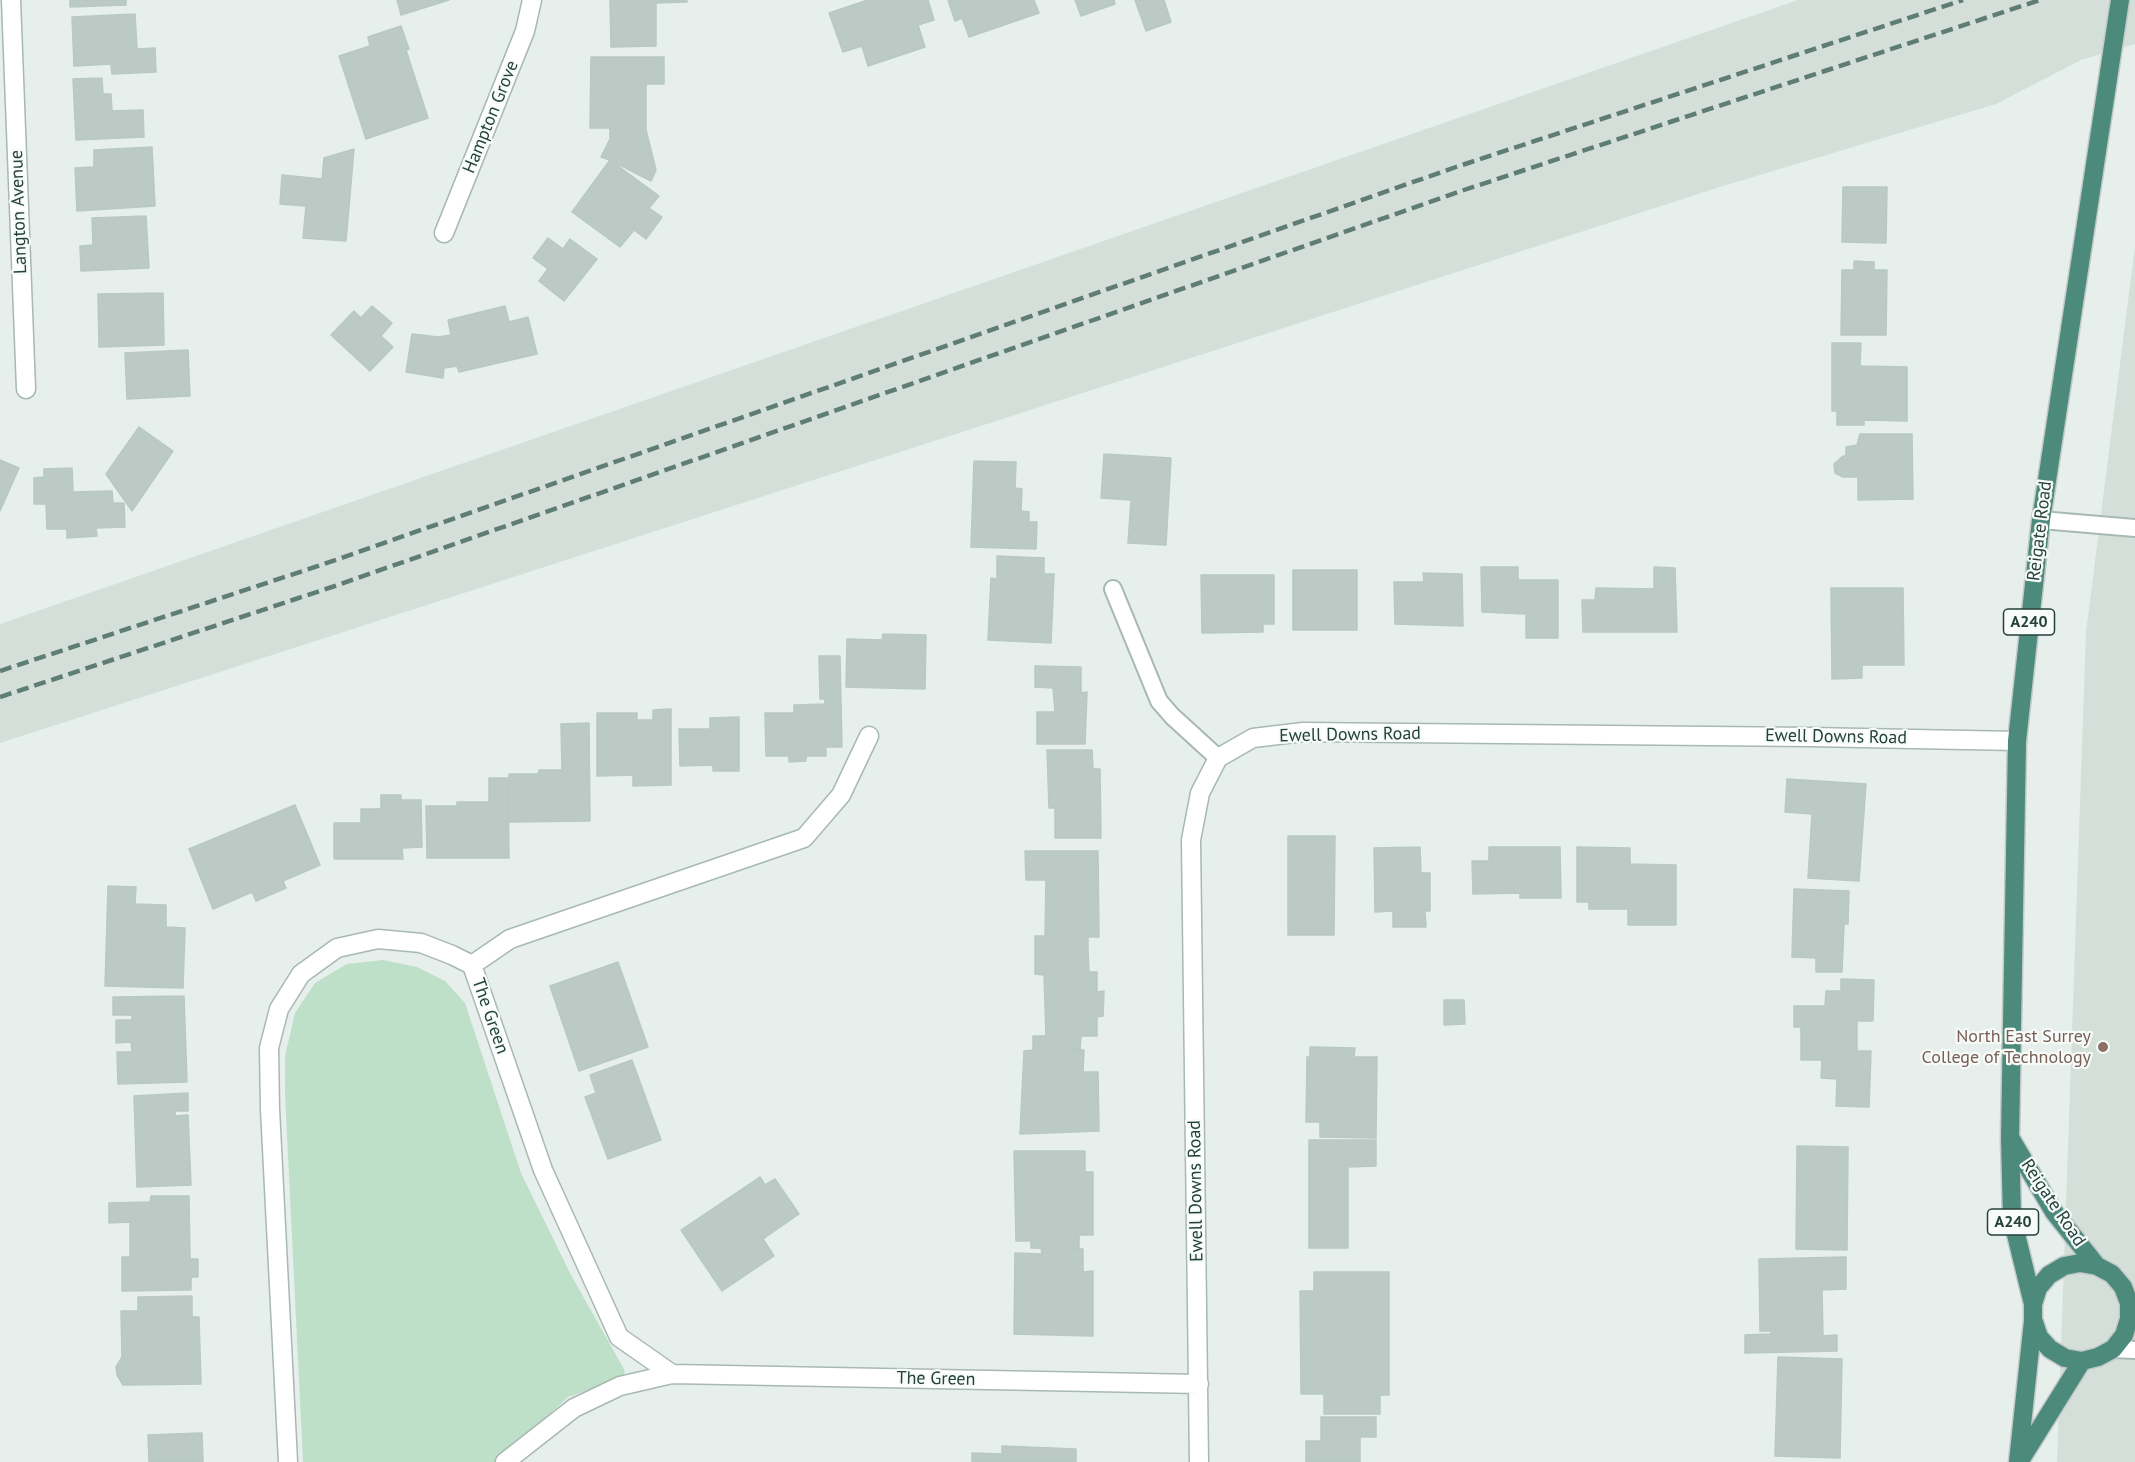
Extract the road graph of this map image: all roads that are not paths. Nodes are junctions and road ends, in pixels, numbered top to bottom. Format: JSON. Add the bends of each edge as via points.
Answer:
{"nodes":[{"id":1,"x":10,"y":0,"type":"edge"},
{"id":2,"x":532,"y":0,"type":"edge"},
{"id":3,"x":2120,"y":0,"type":"edge"},
{"id":4,"x":444,"y":233,"type":"dead end"},
{"id":5,"x":26,"y":389,"type":"dead end"},
{"id":6,"x":2041,"y":520,"type":"junction"},
{"id":7,"x":2135,"y":528,"type":"edge"},
{"id":8,"x":1113,"y":590,"type":"dead end"},
{"id":9,"x":869,"y":736,"type":"dead end"},
{"id":10,"x":2017,"y":741,"type":"junction"},
{"id":11,"x":1218,"y":758,"type":"junction"},
{"id":12,"x":472,"y":965,"type":"junction"},
{"id":13,"x":2010,"y":1138,"type":"junction"},
{"id":14,"x":2097,"y":1266,"type":"junction"},
{"id":15,"x":2132,"y":1304,"type":"edge"},
{"id":16,"x":2033,"y":1312,"type":"junction"},
{"id":17,"x":2113,"y":1349,"type":"junction"},
{"id":18,"x":2135,"y":1350,"type":"edge"},
{"id":19,"x":2082,"y":1361,"type":"junction"},
{"id":20,"x":672,"y":1374,"type":"junction"},
{"id":21,"x":1199,"y":1384,"type":"junction"},
{"id":22,"x":288,"y":1462,"type":"edge"},
{"id":23,"x":505,"y":1462,"type":"edge"},
{"id":24,"x":1199,"y":1462,"type":"edge"},
{"id":25,"x":2019,"y":1462,"type":"edge"}],
"edges":[{"from":1,"to":5,"type":"street","name":"Langton Avenue"},
{"from":2,"to":4,"type":"street","name":"Hampton Grove","via":[[525,31]]},
{"from":3,"to":6,"type":"highway","name":"Reigate Road","number":"A240"},
{"from":6,"to":7,"type":"lane"},
{"from":6,"to":10,"type":"highway","name":"Reigate Road","number":"A240"},
{"from":8,"to":11,"type":"lane","via":[[1159,701]]},
{"from":9,"to":12,"type":"street","via":[[841,795],[804,838],[510,939]]},
{"from":10,"to":11,"type":"street","name":"Ewell Downs Road","via":[[1303,732],[1252,738]]},
{"from":10,"to":13,"type":"highway","name":"Reigate Road","number":"A240"},
{"from":11,"to":21,"type":"street","name":"Ewell Downs Road","via":[[1200,793],[1191,840]]},
{"from":12,"to":20,"type":"street","name":"The Green","via":[[543,1170],[619,1337]]},
{"from":12,"to":22,"type":"street","name":"The Green","via":[[421,943],[378,939],[337,948],[302,974],[279,1009],[269,1048],[270,1109]]},
{"from":13,"to":14,"type":"highway","name":"Reigate Road","number":"A240","via":[[2054,1212]]},
{"from":13,"to":16,"type":"highway","name":"Reigate Road","number":"A240","via":[[2012,1218]]},
{"from":14,"to":15,"type":"highway","name":"Reigate Road","number":"A240","via":[[2112,1274]]},
{"from":14,"to":16,"type":"highway","name":"Reigate Road","number":"A240","via":[[2064,1266],[2049,1275],[2038,1288]]},
{"from":15,"to":17,"type":"highway","name":"Reigate Road","number":"A240","via":[[2124,1335]]},
{"from":16,"to":19,"type":"highway","name":"Reigate Road","number":"A240","via":[[2039,1337],[2050,1349],[2065,1358]]},
{"from":16,"to":25,"type":"highway","name":"Reigate Road","number":"A240"},
{"from":17,"to":18,"type":"lane"},
{"from":17,"to":19,"type":"highway"},
{"from":19,"to":25,"type":"highway","name":"Reigate Road","number":"A240"},
{"from":20,"to":21,"type":"street","name":"The Green"},
{"from":20,"to":23,"type":"street","name":"The Green","via":[[620,1386],[574,1408]]},
{"from":21,"to":24,"type":"street","name":"Ewell Downs Road"}]}
